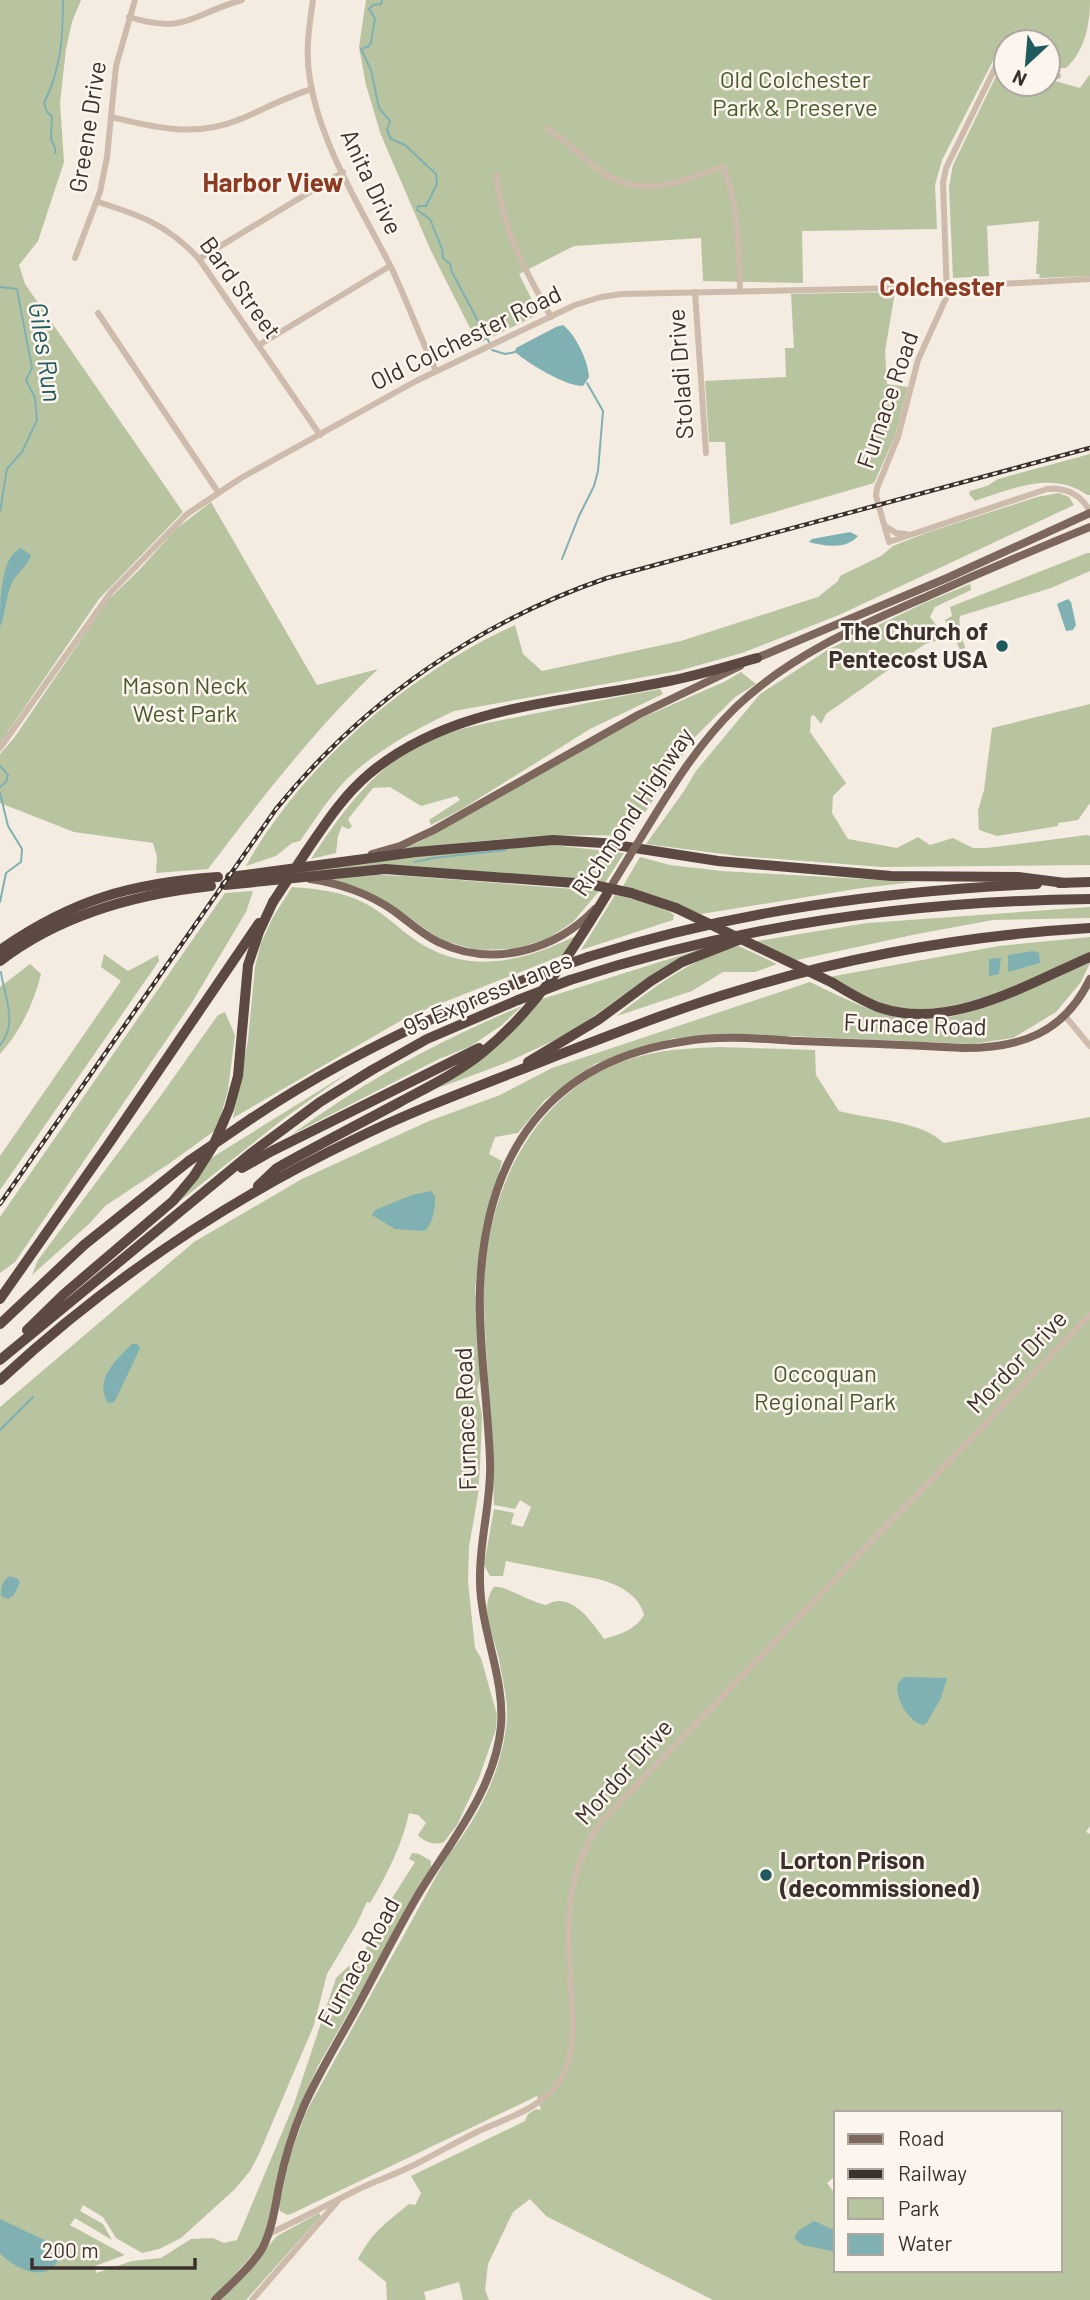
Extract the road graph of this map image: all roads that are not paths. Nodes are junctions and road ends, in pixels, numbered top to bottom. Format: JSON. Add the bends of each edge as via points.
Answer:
{"nodes":[{"id":1,"x":135,"y":0,"type":"edge"},
{"id":2,"x":242,"y":0,"type":"edge"},
{"id":3,"x":313,"y":0,"type":"edge"},
{"id":4,"x":129,"y":17,"type":"junction"},
{"id":5,"x":992,"y":74,"type":"edge"},
{"id":6,"x":312,"y":89,"type":"junction"},
{"id":7,"x":111,"y":117,"type":"junction"},
{"id":8,"x":548,"y":129,"type":"dead end"},
{"id":9,"x":343,"y":172,"type":"junction"},
{"id":10,"x":497,"y":176,"type":"dead end"},
{"id":11,"x":97,"y":202,"type":"junction"},
{"id":12,"x":75,"y":258,"type":"dead end"},
{"id":13,"x":200,"y":259,"type":"junction"},
{"id":14,"x":390,"y":266,"type":"junction"},
{"id":15,"x":1090,"y":279,"type":"edge"},
{"id":16,"x":947,"y":287,"type":"junction"},
{"id":17,"x":740,"y":291,"type":"junction"},
{"id":18,"x":695,"y":292,"type":"junction"},
{"id":19,"x":98,"y":313,"type":"dead end"},
{"id":20,"x":551,"y":317,"type":"junction"},
{"id":21,"x":258,"y":345,"type":"junction"},
{"id":22,"x":436,"y":371,"type":"junction"},
{"id":23,"x":320,"y":435,"type":"junction"},
{"id":24,"x":706,"y":453,"type":"dead end"},
{"id":25,"x":218,"y":492,"type":"junction"},
{"id":26,"x":1090,"y":513,"type":"edge"},
{"id":27,"x":886,"y":526,"type":"junction"},
{"id":28,"x":1090,"y":527,"type":"edge"},
{"id":29,"x":915,"y":533,"type":"junction"},
{"id":30,"x":757,"y":658,"type":"junction"},
{"id":31,"x":0,"y":748,"type":"edge"},
{"id":32,"x":349,"y":861,"type":"junction"},
{"id":33,"x":302,"y":878,"type":"junction"},
{"id":34,"x":221,"y":881,"type":"junction"},
{"id":35,"x":1089,"y":882,"type":"edge"},
{"id":36,"x":1065,"y":883,"type":"junction"},
{"id":37,"x":607,"y":894,"type":"junction"},
{"id":38,"x":1089,"y":899,"type":"edge"},
{"id":39,"x":274,"y":902,"type":"junction"},
{"id":40,"x":780,"y":926,"type":"junction"},
{"id":41,"x":1088,"y":928,"type":"edge"},
{"id":42,"x":0,"y":950,"type":"edge"},
{"id":43,"x":1085,"y":959,"type":"edge"},
{"id":44,"x":0,"y":961,"type":"edge"},
{"id":45,"x":1090,"y":979,"type":"edge"},
{"id":46,"x":523,"y":1014,"type":"junction"},
{"id":47,"x":1066,"y":1017,"type":"junction"},
{"id":48,"x":1090,"y":1046,"type":"edge"},
{"id":49,"x":500,"y":1078,"type":"junction"},
{"id":50,"x":208,"y":1189,"type":"junction"},
{"id":51,"x":248,"y":1196,"type":"junction"},
{"id":52,"x":0,"y":1299,"type":"edge"},
{"id":53,"x":1090,"y":1315,"type":"edge"},
{"id":54,"x":0,"y":1324,"type":"edge"},
{"id":55,"x":0,"y":1360,"type":"edge"},
{"id":56,"x":0,"y":1380,"type":"edge"},
{"id":57,"x":339,"y":2201,"type":"junction"},
{"id":58,"x":269,"y":2234,"type":"junction"},
{"id":59,"x":215,"y":2300,"type":"edge"},
{"id":60,"x":252,"y":2300,"type":"edge"}],
"edges":[{"from":1,"to":4,"type":"street","name":"Greene Drive"},
{"from":2,"to":4,"type":"street","via":[[180,24],[161,25]]},
{"from":3,"to":6,"type":"street","name":"Anita Drive","via":[[308,51]]},
{"from":4,"to":7,"type":"street","name":"Greene Drive"},
{"from":5,"to":16,"type":"street","name":"Furnace Road","via":[[944,175]]},
{"from":6,"to":7,"type":"street","via":[[202,130],[165,129]]},
{"from":6,"to":9,"type":"street","name":"Anita Drive"},
{"from":7,"to":11,"type":"street","name":"Greene Drive"},
{"from":8,"to":17,"type":"street","via":[[606,174],[634,185],[672,185],[723,166],[738,220]]},
{"from":9,"to":13,"type":"street"},
{"from":9,"to":14,"type":"street","name":"Anita Drive"},
{"from":10,"to":20,"type":"street","via":[[509,234]]},
{"from":11,"to":12,"type":"street","name":"Greene Drive"},
{"from":11,"to":13,"type":"street","name":"Bard Street","via":[[156,223]]},
{"from":13,"to":21,"type":"street","name":"Bard Street"},
{"from":14,"to":21,"type":"street"},
{"from":14,"to":22,"type":"street","name":"Anita Drive"},
{"from":15,"to":16,"type":"street","name":"Old Colchester Road"},
{"from":16,"to":17,"type":"street","name":"Old Colchester Road"},
{"from":16,"to":27,"type":"street","name":"Furnace Road","via":[[876,491]]},
{"from":17,"to":18,"type":"street","name":"Old Colchester Road"},
{"from":18,"to":20,"type":"street","name":"Old Colchester Road","via":[[601,297]]},
{"from":18,"to":24,"type":"street","name":"Stoladi Drive"},
{"from":19,"to":25,"type":"street"},
{"from":20,"to":22,"type":"street","name":"Old Colchester Road"},
{"from":21,"to":23,"type":"street","name":"Bard Street"},
{"from":22,"to":23,"type":"street","name":"Old Colchester Road"},
{"from":23,"to":25,"type":"street","name":"Old Colchester Road"},
{"from":25,"to":31,"type":"street","name":"Old Colchester Road","via":[[187,514],[111,592]]},
{"from":26,"to":29,"type":"street","name":"Furnace Road","via":[[1077,496],[1052,489]]},
{"from":26,"to":30,"type":"main road","name":"Richmond Highway"},
{"from":27,"to":29,"type":"street","via":[[900,534]]},
{"from":27,"to":29,"type":"street","name":"Furnace Road","via":[[889,542]]},
{"from":28,"to":37,"type":"main road","name":"Richmond Highway","bridge":true,"via":[[849,631],[795,660],[746,698],[681,773]]},
{"from":30,"to":32,"type":"main road","name":"Richmond Highway","via":[[638,715],[418,838]]},
{"from":30,"to":39,"type":"highway","bridge":true,"via":[[669,681],[480,716],[441,729],[397,753],[337,807]]},
{"from":32,"to":34,"type":"highway","name":"Richmond Highway"},
{"from":32,"to":36,"type":"highway","via":[[570,840],[797,868]]},
{"from":33,"to":34,"type":"highway","name":"Richmond Highway"},
{"from":33,"to":37,"type":"main road","name":"Richmond Highway","via":[[357,892],[385,905],[437,941],[484,954],[525,950],[557,939]]},
{"from":33,"to":43,"type":"highway","bridge":true,"via":[[385,869],[589,884],[631,892],[676,908],[878,1007],[914,1014],[939,1014],[976,1005]]},
{"from":34,"to":42,"type":"highway","name":"Richmond Highway","via":[[188,880],[115,892],[68,909]]},
{"from":34,"to":44,"type":"highway","name":"Richmond Highway","via":[[104,906],[30,941]]},
{"from":35,"to":36,"type":"highway"},
{"from":36,"to":54,"type":"highway","bridge":true,"via":[[945,889],[798,906],[690,928],[588,957],[470,1002],[329,1071],[189,1161],[84,1245]]},
{"from":37,"to":46,"type":"highway","via":[[573,950]]},
{"from":38,"to":40,"type":"highway","name":"95 Express Lanes","via":[[883,911]]},
{"from":39,"to":52,"type":"highway"},
{"from":39,"to":55,"type":"highway","via":[[248,965],[233,1098],[204,1162],[173,1201],[64,1294]]},
{"from":40,"to":49,"type":"highway","via":[[682,962],[589,1027]]},
{"from":40,"to":50,"type":"highway","name":"95 Express Lanes","bridge":true,"via":[[684,946],[570,980],[428,1039],[354,1080],[277,1133]]},
{"from":41,"to":49,"type":"highway","via":[[930,945],[794,974],[682,1008]]},
{"from":45,"to":47,"type":"main road","name":"Furnace Road"},
{"from":46,"to":50,"type":"highway","via":[[471,1053],[271,1151]]},
{"from":46,"to":51,"type":"highway","via":[[458,1070],[277,1168]]},
{"from":47,"to":48,"type":"street"},
{"from":47,"to":58,"type":"main road","name":"Furnace Road","via":[[1023,1040],[993,1047],[735,1038],[670,1043],[612,1062],[572,1083],[544,1106],[522,1136],[493,1209],[480,1293],[491,1477],[480,1584],[501,1704],[499,1738],[470,1814],[416,1899],[308,2096],[285,2162]]},
{"from":49,"to":51,"type":"highway","via":[[363,1135]]},
{"from":50,"to":55,"type":"highway","name":"95 Express Lanes"},
{"from":51,"to":56,"type":"highway","via":[[118,1281]]},
{"from":53,"to":57,"type":"street","name":"Mordor Drive","via":[[601,1822],[582,1853],[571,1889],[573,2041],[567,2066],[553,2090],[510,2119]]},
{"from":57,"to":58,"type":"street","name":"Mordor Drive"},
{"from":57,"to":60,"type":"street"},
{"from":58,"to":59,"type":"main road","name":"Furnace Road","via":[[254,2260]]}]}
